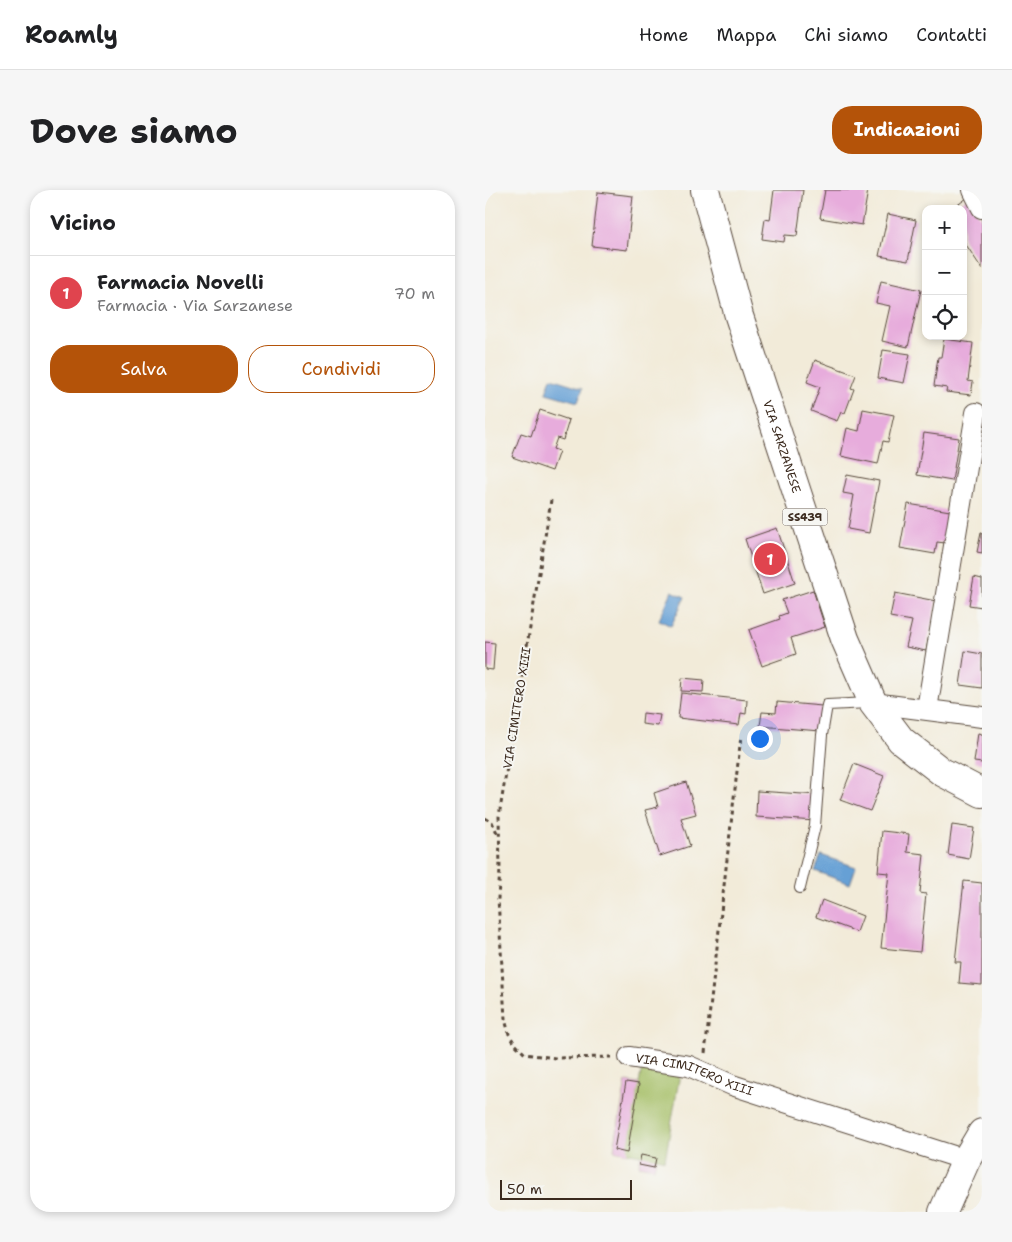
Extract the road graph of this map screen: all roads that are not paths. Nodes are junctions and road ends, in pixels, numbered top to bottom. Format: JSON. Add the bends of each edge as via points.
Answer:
{"nodes":[{"id":1,"x":705,"y":190,"type":"edge"},
{"id":2,"x":973,"y":190,"type":"edge"},
{"id":3,"x":982,"y":208,"type":"edge"},
{"id":4,"x":976,"y":413,"type":"dead end"},
{"id":5,"x":873,"y":703,"type":"junction"},
{"id":6,"x":927,"y":709,"type":"junction"},
{"id":7,"x":982,"y":717,"type":"edge"},
{"id":8,"x":982,"y":793,"type":"edge"},
{"id":9,"x":800,"y":888,"type":"dead end"},
{"id":10,"x":629,"y":1056,"type":"road end"},
{"id":11,"x":982,"y":1133,"type":"edge"},
{"id":12,"x":966,"y":1160,"type":"junction"},
{"id":13,"x":943,"y":1212,"type":"edge"}],
"edges":[{"from":1,"to":5,"type":"main road","name":"VIA SARZANESE","number":"SS439","via":[[745,334],[845,639]]},
{"from":2,"to":3,"type":"street"},
{"from":4,"to":6,"type":"street"},
{"from":5,"to":6,"type":"street"},
{"from":5,"to":8,"type":"main road","name":"VIA SARZANESE","number":"SS439","via":[[901,740],[942,772]]},
{"from":5,"to":9,"type":"lane","via":[[827,705],[815,826]]},
{"from":6,"to":7,"type":"street"},
{"from":10,"to":12,"type":"street","name":"VIA CIMITERO XIII","via":[[689,1066],[732,1086]]},
{"from":11,"to":12,"type":"main road"},
{"from":12,"to":13,"type":"main road"}]}
